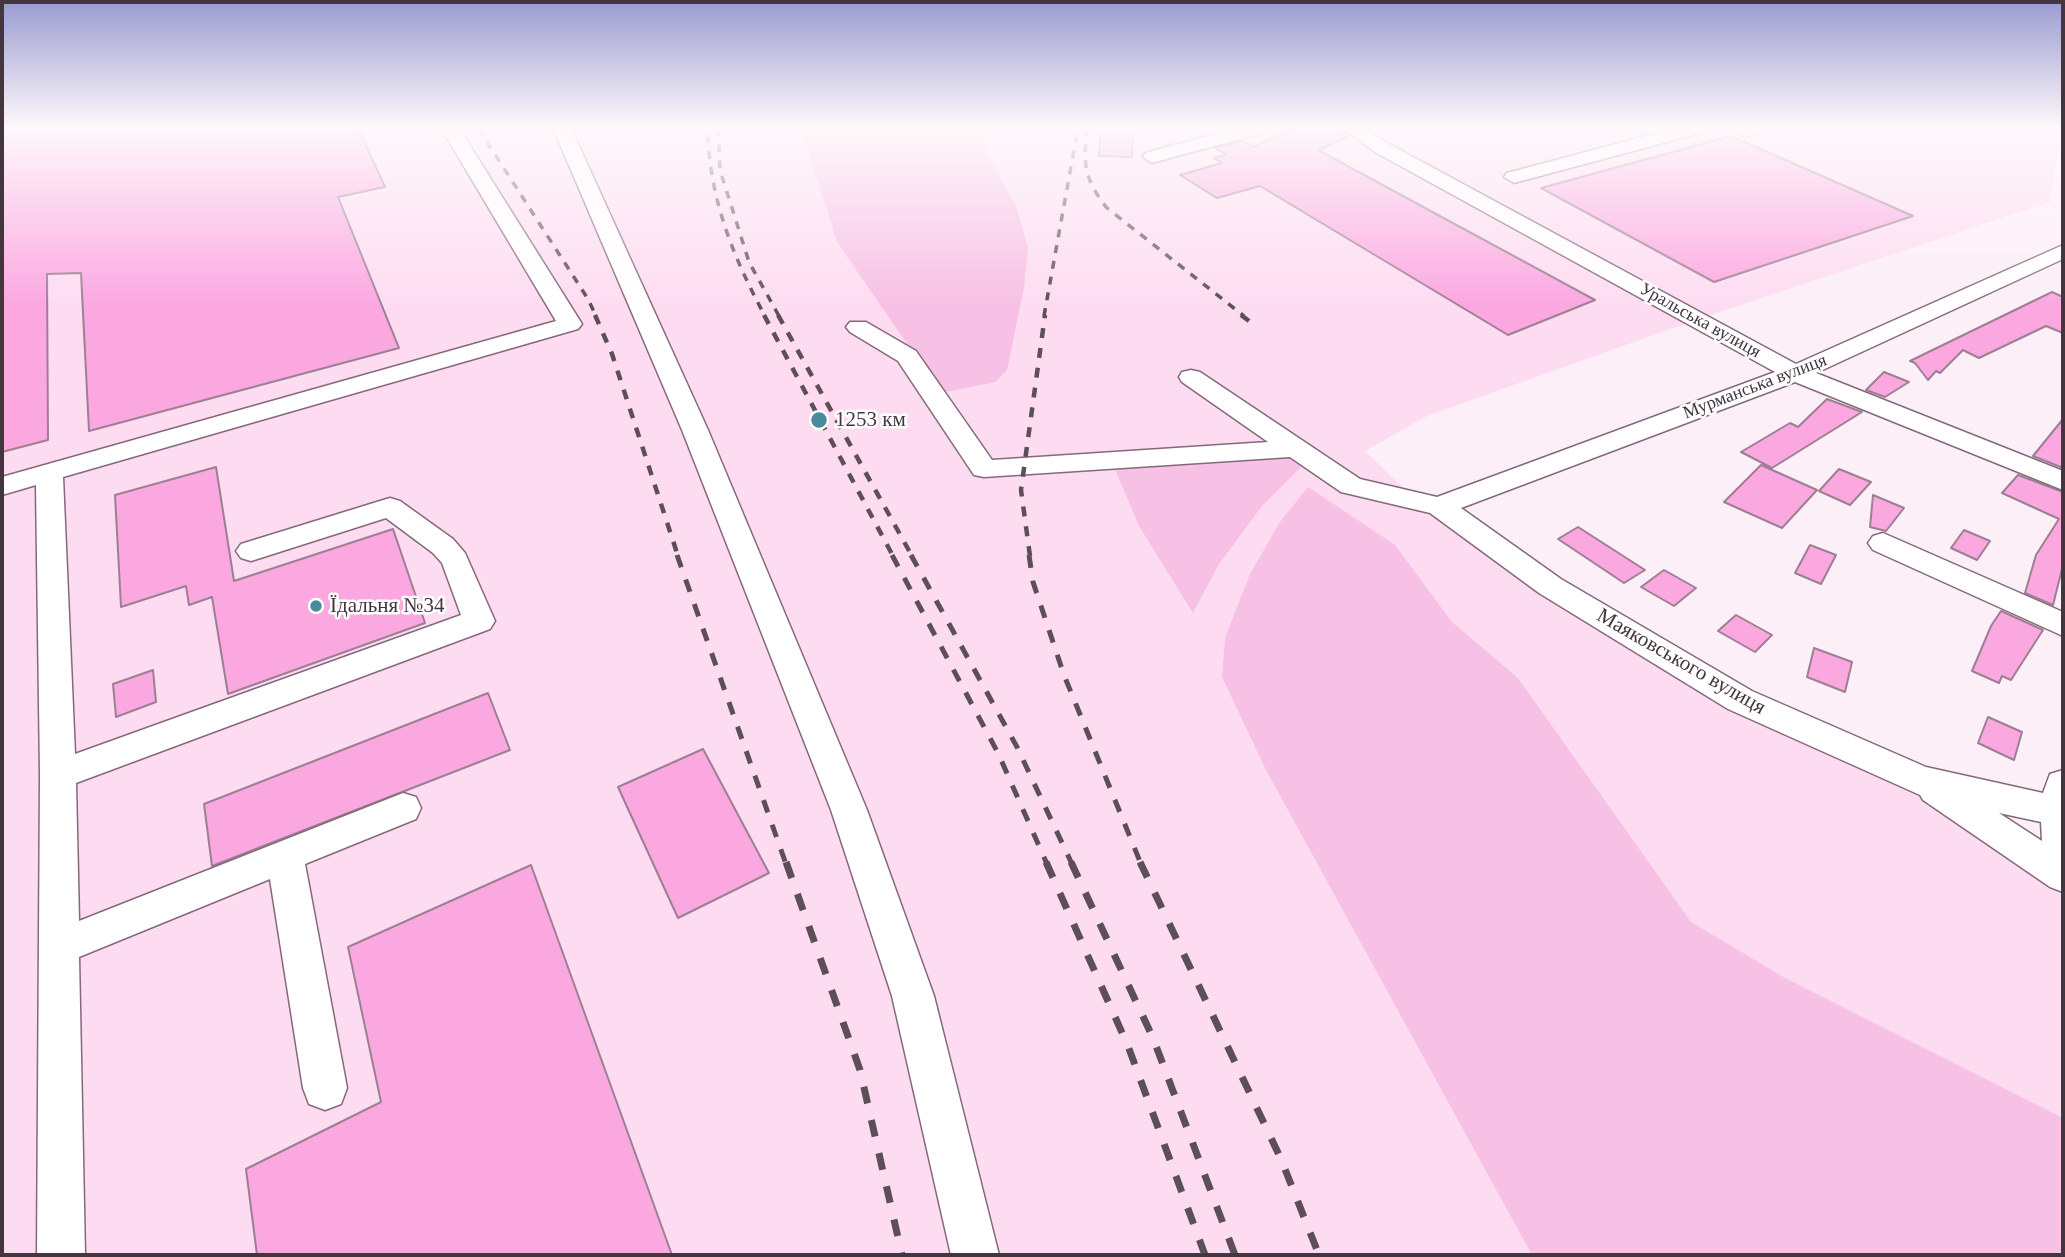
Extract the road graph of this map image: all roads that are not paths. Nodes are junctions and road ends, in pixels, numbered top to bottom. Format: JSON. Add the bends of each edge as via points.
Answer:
{"nodes":[{"id":1,"x":486,"y":187,"type":"edge"},
{"id":2,"x":588,"y":187,"type":"edge"},
{"id":3,"x":1453,"y":187,"type":"edge"},
{"id":4,"x":2063,"y":251,"type":"edge"},
{"id":5,"x":858,"y":327,"type":"dead end"},
{"id":6,"x":1795,"y":373,"type":"junction"},
{"id":7,"x":1191,"y":377,"type":"dead end"},
{"id":8,"x":1296,"y":448,"type":"junction"},
{"id":9,"x":49,"y":473,"type":"junction"},
{"id":10,"x":2063,"y":481,"type":"edge"},
{"id":11,"x":2,"y":486,"type":"edge"},
{"id":12,"x":1439,"y":506,"type":"junction"},
{"id":13,"x":1883,"y":543,"type":"dead end"},
{"id":14,"x":251,"y":551,"type":"dead end"},
{"id":15,"x":2063,"y":625,"type":"edge"},
{"id":16,"x":58,"y":775,"type":"junction"},
{"id":17,"x":1920,"y":780,"type":"junction"},
{"id":18,"x":2061,"y":802,"type":"edge"},
{"id":19,"x":402,"y":808,"type":"dead end"},
{"id":20,"x":285,"y":856,"type":"junction"},
{"id":21,"x":2063,"y":873,"type":"edge"},
{"id":22,"x":59,"y":947,"type":"junction"},
{"id":23,"x":325,"y":1088,"type":"dead end"},
{"id":24,"x":61,"y":1255,"type":"edge"},
{"id":25,"x":975,"y":1255,"type":"edge"}],
"edges":[{"from":1,"to":9,"type":"street","via":[[570,324]]},
{"from":2,"to":25,"type":"street","via":[[695,430],[849,810],[912,996]]},
{"from":3,"to":6,"type":"street","name":"Уральська вулиця"},
{"from":4,"to":6,"type":"street","name":"Мурманська вулиця"},
{"from":5,"to":8,"type":"street","via":[[907,356],[984,469]]},
{"from":6,"to":10,"type":"street","name":"Уральська вулиця"},
{"from":6,"to":12,"type":"street","name":"Мурманська вулиця"},
{"from":7,"to":8,"type":"street"},
{"from":8,"to":12,"type":"street","via":[[1352,486]]},
{"from":9,"to":11,"type":"street"},
{"from":9,"to":16,"type":"street"},
{"from":12,"to":17,"type":"street","name":"Маяковського вулиця","via":[[1550,586],[1740,700]]},
{"from":13,"to":15,"type":"street"},
{"from":14,"to":16,"type":"street","via":[[390,507],[455,560],[479,621]]},
{"from":16,"to":22,"type":"street"},
{"from":17,"to":18,"type":"street","name":"Маяковського вулиця"},
{"from":17,"to":21,"type":"street"},
{"from":18,"to":21,"type":"street"},
{"from":19,"to":20,"type":"street"},
{"from":20,"to":22,"type":"street"},
{"from":20,"to":23,"type":"street"},
{"from":22,"to":24,"type":"street"}]}
